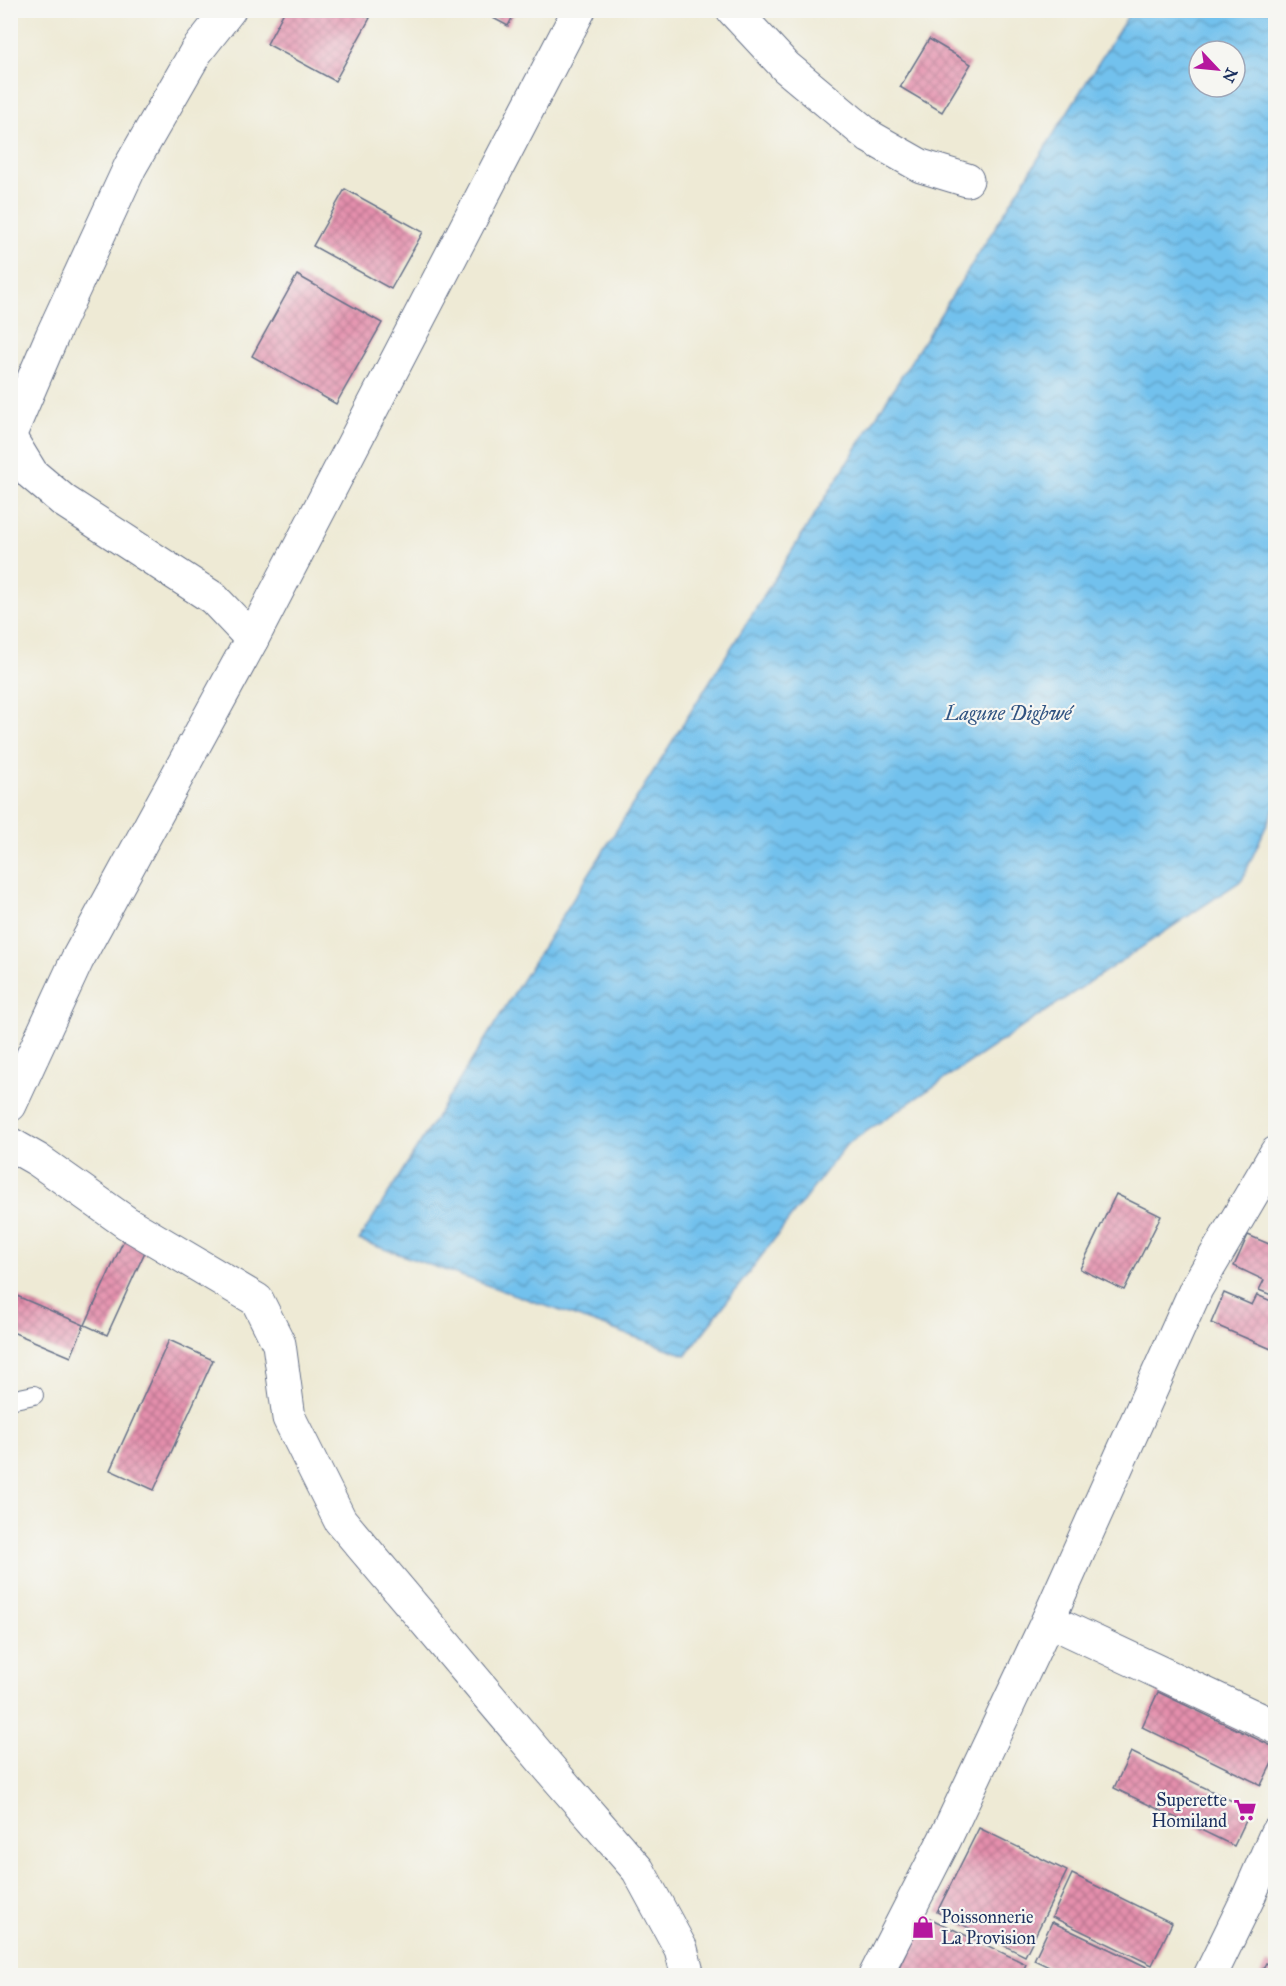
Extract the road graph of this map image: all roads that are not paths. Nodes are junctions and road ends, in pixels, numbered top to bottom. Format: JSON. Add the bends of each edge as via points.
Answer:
{"nodes":[{"id":1,"x":230,"y":10,"type":"edge"},
{"id":2,"x":579,"y":10,"type":"edge"},
{"id":3,"x":734,"y":10,"type":"edge"},
{"id":4,"x":967,"y":180,"type":"dead end"},
{"id":5,"x":10,"y":436,"type":"edge"},
{"id":6,"x":252,"y":639,"type":"junction"},
{"id":7,"x":10,"y":1105,"type":"edge"},
{"id":8,"x":10,"y":1144,"type":"edge"},
{"id":9,"x":1275,"y":1154,"type":"edge"},
{"id":10,"x":34,"y":1395,"type":"dead end"},
{"id":11,"x":10,"y":1400,"type":"edge"},
{"id":12,"x":1048,"y":1620,"type":"junction"},
{"id":13,"x":1275,"y":1727,"type":"edge"},
{"id":14,"x":1275,"y":1834,"type":"edge"},
{"id":15,"x":688,"y":1976,"type":"edge"},
{"id":16,"x":875,"y":1976,"type":"edge"},
{"id":17,"x":1210,"y":1976,"type":"edge"}],
"edges":[{"from":1,"to":5,"type":"street","via":[[196,52],[130,166]]},
{"from":2,"to":6,"type":"street"},
{"from":3,"to":4,"type":"street","via":[[786,67],[870,137],[921,166]]},
{"from":5,"to":6,"type":"street","via":[[32,474],[64,501],[213,598]]},
{"from":6,"to":7,"type":"street","via":[[77,960]]},
{"from":8,"to":15,"type":"street","via":[[127,1223],[257,1300],[279,1344],[289,1418],[340,1520],[638,1870],[681,1949]]},
{"from":9,"to":12,"type":"street","via":[[1196,1289]]},
{"from":10,"to":11,"type":"lane"},
{"from":12,"to":13,"type":"street"},
{"from":12,"to":16,"type":"street","via":[[945,1839]]},
{"from":14,"to":17,"type":"street"}]}
